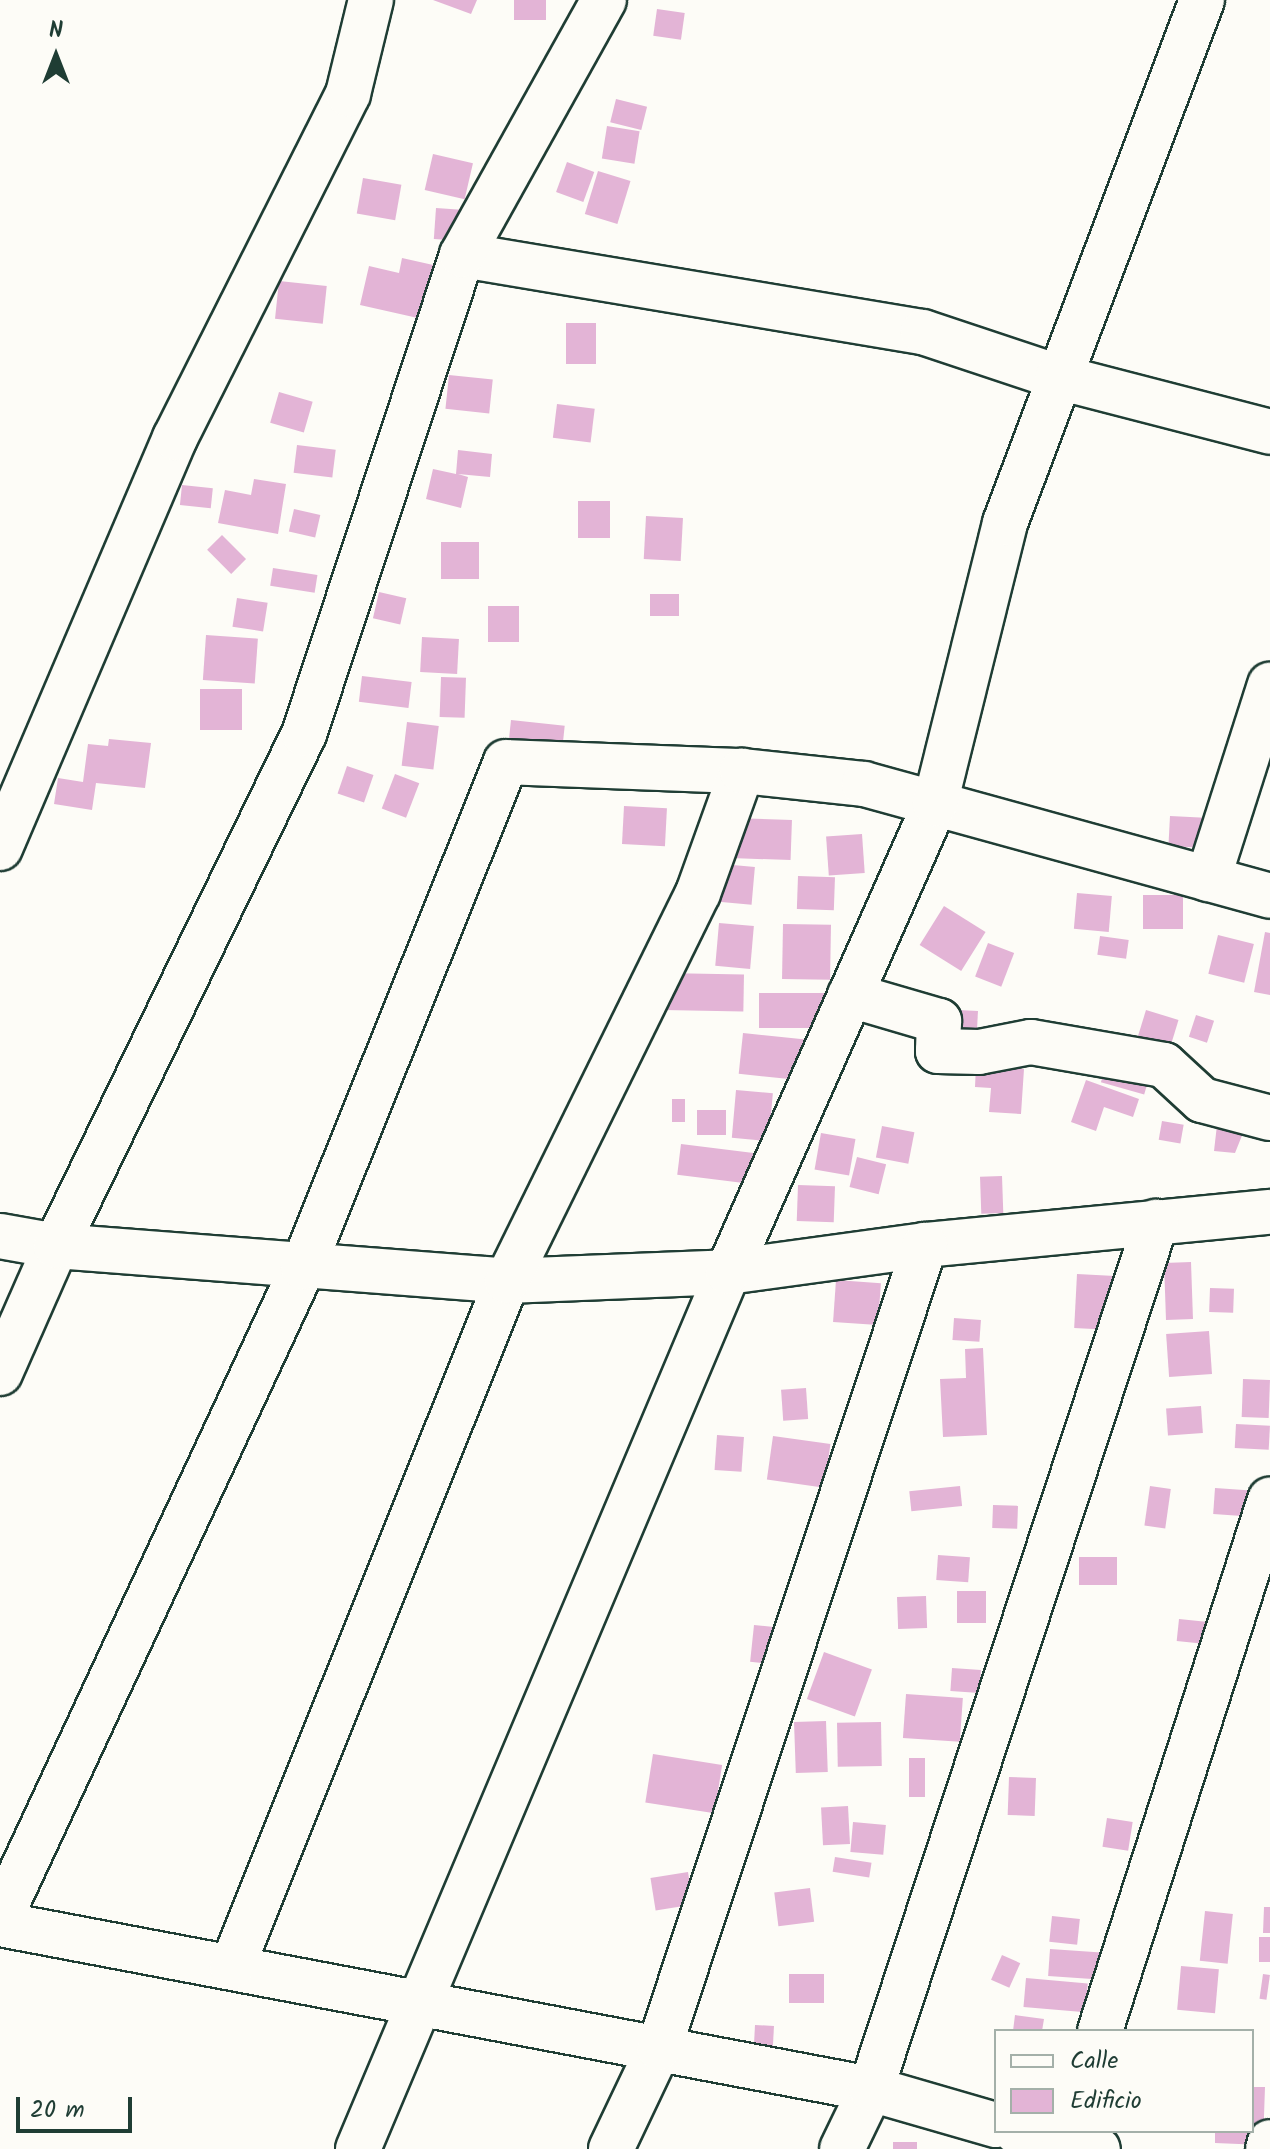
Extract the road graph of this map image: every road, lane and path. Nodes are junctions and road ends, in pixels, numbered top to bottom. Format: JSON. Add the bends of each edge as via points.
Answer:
{"nodes":[{"id":1,"x":371,"y":0,"type":"edge"},
{"id":2,"x":604,"y":0,"type":"edge"},
{"id":3,"x":1202,"y":0,"type":"edge"},
{"id":4,"x":462,"y":255,"type":"junction"},
{"id":5,"x":1058,"y":377,"type":"junction"},
{"id":6,"x":1270,"y":432,"type":"edge"},
{"id":7,"x":1270,"y":685,"type":"edge"},
{"id":8,"x":742,"y":771,"type":"junction"},
{"id":9,"x":935,"y":804,"type":"junction"},
{"id":10,"x":0,"y":848,"type":"edge"},
{"id":11,"x":1208,"y":879,"type":"junction"},
{"id":12,"x":1270,"y":896,"type":"edge"},
{"id":13,"x":850,"y":995,"type":"junction"},
{"id":14,"x":1270,"y":1118,"type":"edge"},
{"id":15,"x":1270,"y":1212,"type":"edge"},
{"id":16,"x":1156,"y":1222,"type":"junction"},
{"id":17,"x":0,"y":1236,"type":"edge"},
{"id":18,"x":925,"y":1245,"type":"junction"},
{"id":19,"x":56,"y":1246,"type":"junction"},
{"id":20,"x":303,"y":1267,"type":"junction"},
{"id":21,"x":728,"y":1272,"type":"junction"},
{"id":22,"x":507,"y":1281,"type":"junction"},
{"id":23,"x":0,"y":1373,"type":"edge"},
{"id":24,"x":1270,"y":1500,"type":"edge"},
{"id":25,"x":0,"y":1921,"type":"edge"},
{"id":26,"x":232,"y":1967,"type":"junction"},
{"id":27,"x":421,"y":2001,"type":"junction"},
{"id":28,"x":1101,"y":2029,"type":"edge"},
{"id":29,"x":659,"y":2048,"type":"junction"},
{"id":30,"x":871,"y":2089,"type":"junction"},
{"id":31,"x":994,"y":2124,"type":"edge"},
{"id":32,"x":1027,"y":2133,"type":"edge"},
{"id":33,"x":1077,"y":2142,"type":"edge"},
{"id":34,"x":1270,"y":2142,"type":"edge"},
{"id":35,"x":358,"y":2149,"type":"edge"},
{"id":36,"x":611,"y":2149,"type":"edge"},
{"id":37,"x":842,"y":2149,"type":"edge"},
{"id":38,"x":1268,"y":2149,"type":"edge"}],
"edges":[{"from":1,"to":10,"type":"street","via":[[348,94],[175,438]]},
{"from":2,"to":4,"type":"street"},
{"from":3,"to":5,"type":"street"},
{"from":4,"to":5,"type":"street","via":[[923,332]]},
{"from":4,"to":19,"type":"street","via":[[304,734]]},
{"from":5,"to":6,"type":"street"},
{"from":5,"to":9,"type":"street","via":[[1005,523]]},
{"from":7,"to":11,"type":"street"},
{"from":8,"to":9,"type":"street","via":[[864,784]]},
{"from":8,"to":20,"type":"street","via":[[506,762]]},
{"from":8,"to":22,"type":"street","via":[[698,893]]},
{"from":9,"to":11,"type":"street"},
{"from":9,"to":13,"type":"street"},
{"from":11,"to":12,"type":"street"},
{"from":13,"to":14,"type":"street","via":[[939,1021],[938,1051],[979,1052],[1031,1042],[1164,1065],[1202,1100]]},
{"from":13,"to":21,"type":"street"},
{"from":15,"to":16,"type":"street"},
{"from":16,"to":18,"type":"street"},
{"from":16,"to":30,"type":"street"},
{"from":17,"to":19,"type":"street"},
{"from":18,"to":21,"type":"street"},
{"from":18,"to":29,"type":"street"},
{"from":19,"to":20,"type":"street"},
{"from":19,"to":23,"type":"street"},
{"from":20,"to":22,"type":"street"},
{"from":20,"to":25,"type":"street"},
{"from":21,"to":22,"type":"street"},
{"from":21,"to":27,"type":"street"},
{"from":22,"to":26,"type":"street"},
{"from":24,"to":28,"type":"street"},
{"from":25,"to":26,"type":"street"},
{"from":26,"to":27,"type":"street"},
{"from":27,"to":29,"type":"street"},
{"from":27,"to":35,"type":"street"},
{"from":29,"to":30,"type":"street"},
{"from":29,"to":36,"type":"street"},
{"from":30,"to":31,"type":"street"},
{"from":30,"to":37,"type":"street"},
{"from":32,"to":33,"type":"street"},
{"from":34,"to":38,"type":"street"}]}
